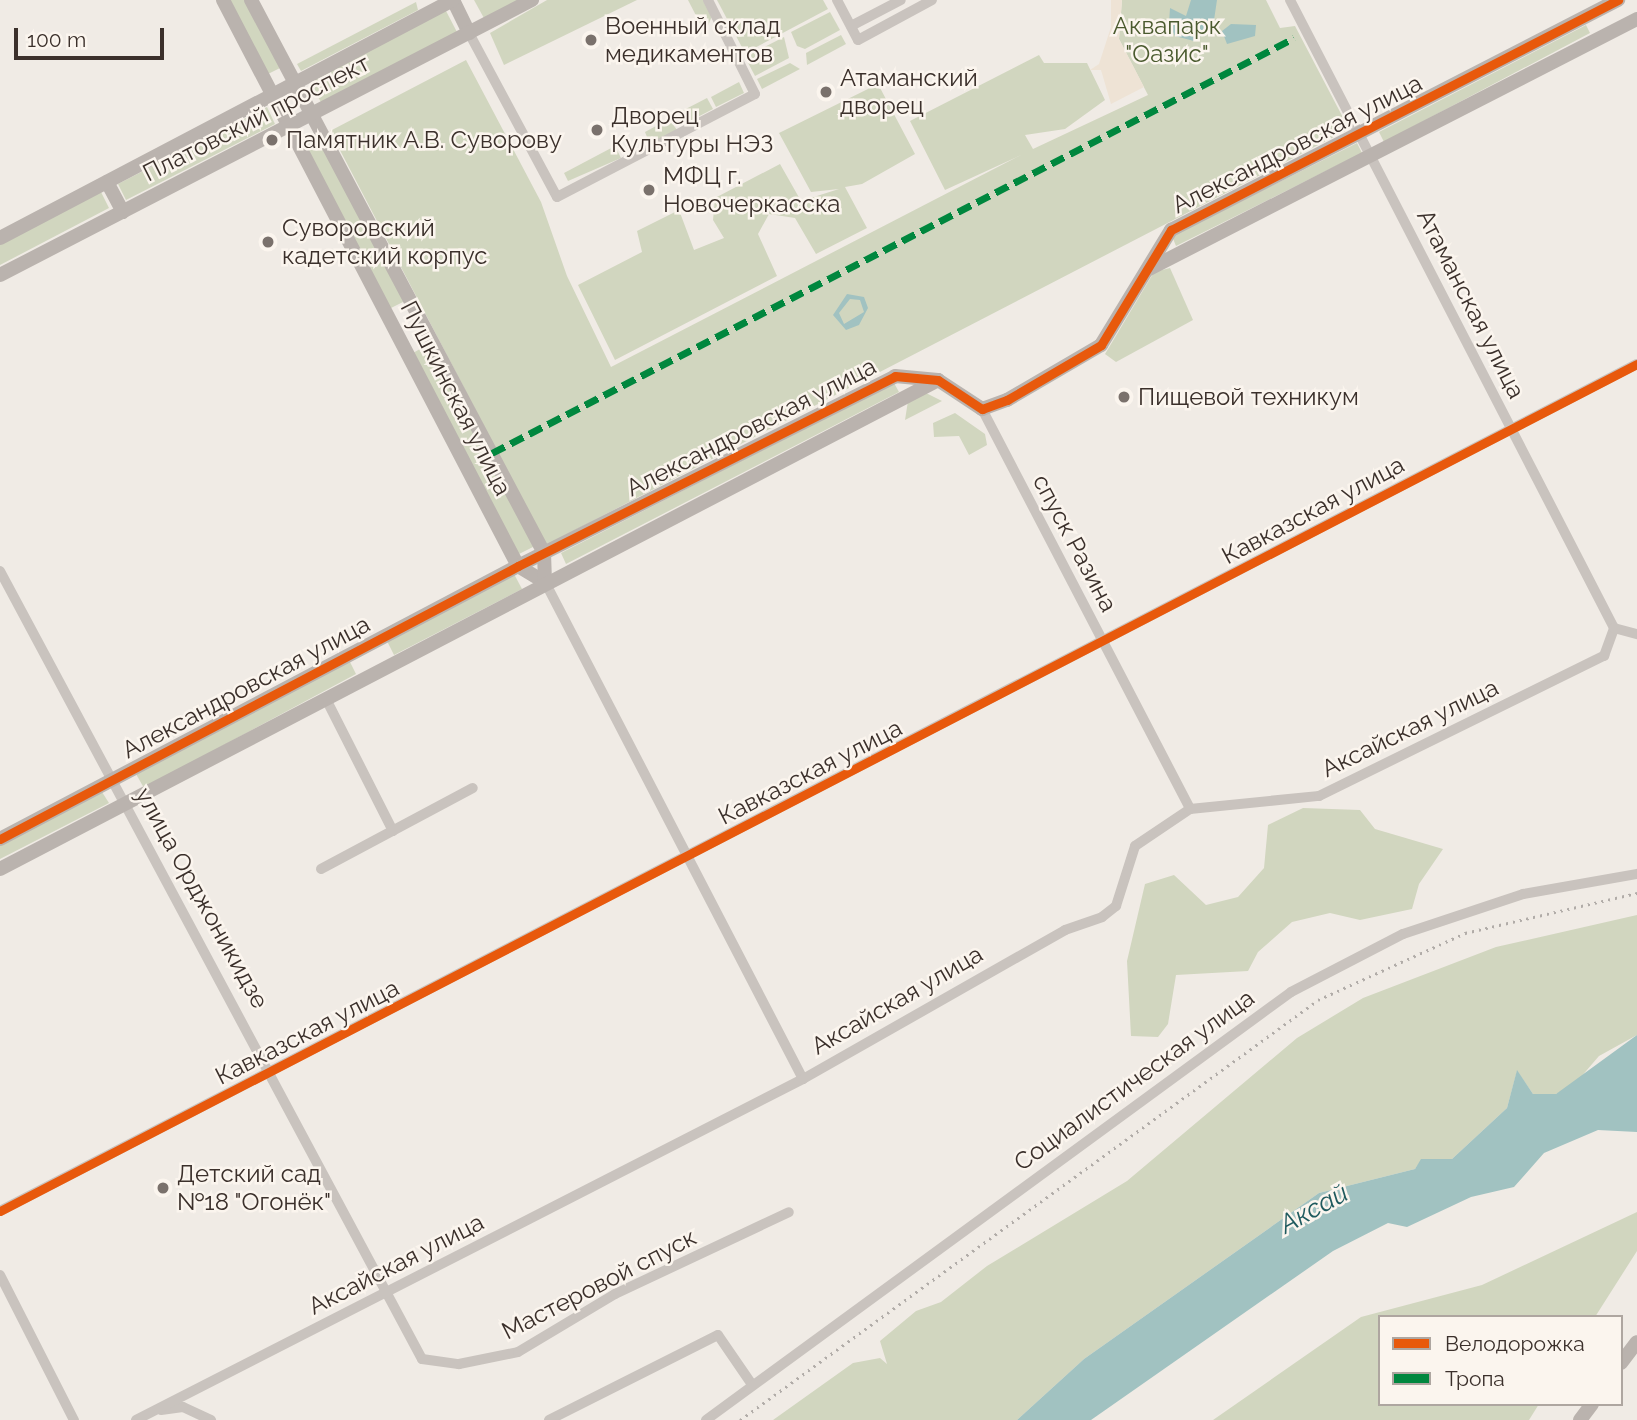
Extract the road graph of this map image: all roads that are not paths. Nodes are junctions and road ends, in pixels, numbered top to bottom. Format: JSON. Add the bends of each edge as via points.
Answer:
{"nodes":[{"id":1,"x":223,"y":0,"type":"edge"},
{"id":2,"x":251,"y":0,"type":"edge"},
{"id":3,"x":453,"y":0,"type":"edge"},
{"id":4,"x":532,"y":0,"type":"edge"},
{"id":5,"x":708,"y":0,"type":"edge"},
{"id":6,"x":837,"y":0,"type":"edge"},
{"id":7,"x":901,"y":0,"type":"edge"},
{"id":8,"x":932,"y":0,"type":"edge"},
{"id":9,"x":1290,"y":0,"type":"edge"},
{"id":10,"x":1618,"y":0,"type":"edge"},
{"id":11,"x":1637,"y":19,"type":"edge"},
{"id":12,"x":851,"y":26,"type":"junction"},
{"id":13,"x":469,"y":33,"type":"junction"},
{"id":14,"x":294,"y":83,"type":"junction"},
{"id":15,"x":274,"y":94,"type":"junction"},
{"id":16,"x":312,"y":115,"type":"junction"},
{"id":17,"x":290,"y":126,"type":"junction"},
{"id":18,"x":1360,"y":135,"type":"junction"},
{"id":19,"x":1371,"y":155,"type":"junction"},
{"id":20,"x":107,"y":182,"type":"junction"},
{"id":21,"x":122,"y":212,"type":"junction"},
{"id":22,"x":0,"y":238,"type":"edge"},
{"id":23,"x":1148,"y":270,"type":"junction"},
{"id":24,"x":0,"y":275,"type":"edge"},
{"id":25,"x":1637,"y":364,"type":"edge"},
{"id":26,"x":938,"y":380,"type":"junction"},
{"id":27,"x":982,"y":409,"type":"junction"},
{"id":28,"x":1512,"y":428,"type":"junction"},
{"id":29,"x":544,"y":553,"type":"junction"},
{"id":30,"x":518,"y":566,"type":"junction"},
{"id":31,"x":0,"y":571,"type":"edge"},
{"id":32,"x":545,"y":582,"type":"junction"},
{"id":33,"x":1614,"y":628,"type":"junction"},
{"id":34,"x":1637,"y":635,"type":"edge"},
{"id":35,"x":1104,"y":641,"type":"junction"},
{"id":36,"x":326,"y":699,"type":"junction"},
{"id":37,"x":114,"y":779,"type":"junction"},
{"id":38,"x":473,"y":788,"type":"dead end"},
{"id":39,"x":127,"y":805,"type":"junction"},
{"id":40,"x":1190,"y":809,"type":"junction"},
{"id":41,"x":393,"y":831,"type":"junction"},
{"id":42,"x":0,"y":839,"type":"edge"},
{"id":43,"x":688,"y":857,"type":"junction"},
{"id":44,"x":0,"y":869,"type":"edge"},
{"id":45,"x":321,"y":869,"type":"dead end"},
{"id":46,"x":1637,"y":874,"type":"edge"},
{"id":47,"x":274,"y":1072,"type":"junction"},
{"id":48,"x":803,"y":1079,"type":"junction"},
{"id":49,"x":0,"y":1211,"type":"edge"},
{"id":50,"x":789,"y":1212,"type":"dead end"},
{"id":51,"x":0,"y":1275,"type":"edge"},
{"id":52,"x":384,"y":1294,"type":"junction"},
{"id":53,"x":1637,"y":1342,"type":"edge"},
{"id":54,"x":422,"y":1359,"type":"joint"},
{"id":55,"x":1623,"y":1360,"type":"edge"},
{"id":56,"x":751,"y":1383,"type":"junction"},
{"id":57,"x":154,"y":1410,"type":"junction"},
{"id":58,"x":74,"y":1420,"type":"edge"},
{"id":59,"x":136,"y":1420,"type":"edge"},
{"id":60,"x":211,"y":1420,"type":"edge"},
{"id":61,"x":549,"y":1420,"type":"edge"},
{"id":62,"x":706,"y":1420,"type":"edge"}],
"edges":[{"from":1,"to":15,"type":"street","name":"Пушкинская улица"},
{"from":2,"to":14,"type":"street","name":"Пушкинская улица"},
{"from":3,"to":13,"type":"street"},
{"from":3,"to":14,"type":"street","name":"Платовский проспект"},
{"from":4,"to":13,"type":"street","name":"Платовский проспект"},
{"from":5,"to":13,"type":"street","via":[[755,94],[557,197]]},
{"from":6,"to":12,"type":"street"},
{"from":7,"to":12,"type":"street"},
{"from":8,"to":12,"type":"street","via":[[858,40]]},
{"from":9,"to":18,"type":"street","name":"Атаманская улица"},
{"from":10,"to":18,"type":"street","name":"Александровская улица"},
{"from":11,"to":19,"type":"street","name":"Александровская улица"},
{"from":13,"to":16,"type":"street","name":"Платовский проспект"},
{"from":14,"to":15,"type":"street","name":"Платовский проспект"},
{"from":14,"to":16,"type":"street","name":"Пушкинская улица"},
{"from":15,"to":17,"type":"street","name":"Пушкинская улица"},
{"from":15,"to":20,"type":"street","name":"Платовский проспект"},
{"from":16,"to":17,"type":"street","name":"Платовский проспект"},
{"from":16,"to":29,"type":"street","name":"Пушкинская улица"},
{"from":17,"to":21,"type":"street","name":"Платовский проспект"},
{"from":17,"to":30,"type":"street","name":"Пушкинская улица"},
{"from":18,"to":19,"type":"street","name":"Атаманская улица"},
{"from":18,"to":23,"type":"street","name":"Александровская улица","via":[[1171,230]]},
{"from":19,"to":23,"type":"street","name":"Александровская улица"},
{"from":19,"to":28,"type":"street","name":"Атаманская улица"},
{"from":20,"to":21,"type":"street"},
{"from":20,"to":22,"type":"street","name":"Платовский проспект"},
{"from":21,"to":24,"type":"street","name":"Платовский проспект"},
{"from":23,"to":27,"type":"street","name":"Александровская улица","via":[[1094,353]]},
{"from":25,"to":28,"type":"street","name":"Кавказская улица"},
{"from":26,"to":27,"type":"street","name":"Александровская улица"},
{"from":26,"to":29,"type":"street","name":"Александровская улица","via":[[895,376]]},
{"from":26,"to":32,"type":"street","name":"Александровская улица"},
{"from":27,"to":35,"type":"street","name":"спуск Разина"},
{"from":28,"to":33,"type":"street","name":"Атаманская улица"},
{"from":28,"to":35,"type":"street","name":"Кавказская улица"},
{"from":29,"to":30,"type":"street","name":"Александровская улица"},
{"from":29,"to":32,"type":"street","name":"Пушкинская улица"},
{"from":30,"to":32,"type":"street"},
{"from":30,"to":37,"type":"street","name":"Александровская улица"},
{"from":31,"to":37,"type":"street","name":"улица Орджоникидзе"},
{"from":32,"to":36,"type":"street","name":"Александровская улица"},
{"from":32,"to":43,"type":"street","name":"Пушкинская улица"},
{"from":33,"to":34,"type":"street"},
{"from":33,"to":40,"type":"street","name":"Аксайская улица","via":[[1604,656],[1319,796]]},
{"from":35,"to":40,"type":"street","name":"спуск Разина"},
{"from":35,"to":43,"type":"street","name":"Кавказская улица"},
{"from":36,"to":39,"type":"street","name":"Александровская улица"},
{"from":36,"to":41,"type":"street"},
{"from":37,"to":39,"type":"street","name":"улица Орджоникидзе"},
{"from":37,"to":42,"type":"street","name":"Александровская улица"},
{"from":38,"to":41,"type":"street"},
{"from":39,"to":44,"type":"street","name":"Александровская улица"},
{"from":39,"to":47,"type":"street","name":"улица Орджоникидзе"},
{"from":40,"to":48,"type":"street","name":"Аксайская улица","via":[[1135,846],[1116,906],[1102,917],[987,971]]},
{"from":41,"to":45,"type":"street"},
{"from":43,"to":47,"type":"street","name":"Кавказская улица"},
{"from":43,"to":48,"type":"street","name":"Пушкинская улица"},
{"from":46,"to":56,"type":"street","name":"Социалистическая улица","via":[[1523,894],[1403,934],[1291,992]]},
{"from":47,"to":49,"type":"street","name":"Кавказская улица"},
{"from":47,"to":52,"type":"street","name":"улица Орджоникидзе"},
{"from":48,"to":52,"type":"street","name":"Аксайская улица"},
{"from":50,"to":54,"type":"street","name":"Мастеровой спуск","via":[[615,1294],[518,1352],[459,1364]]},
{"from":51,"to":58,"type":"street"},
{"from":52,"to":54,"type":"street","name":"улица Орджоникидзе"},
{"from":52,"to":57,"type":"street","name":"Аксайская улица"},
{"from":53,"to":55,"type":"street"},
{"from":56,"to":61,"type":"street","via":[[718,1335]]},
{"from":56,"to":62,"type":"street","name":"Социалистическая улица"},
{"from":57,"to":59,"type":"street","name":"Аксайская улица"},
{"from":57,"to":60,"type":"street","via":[[183,1408]]}]}
